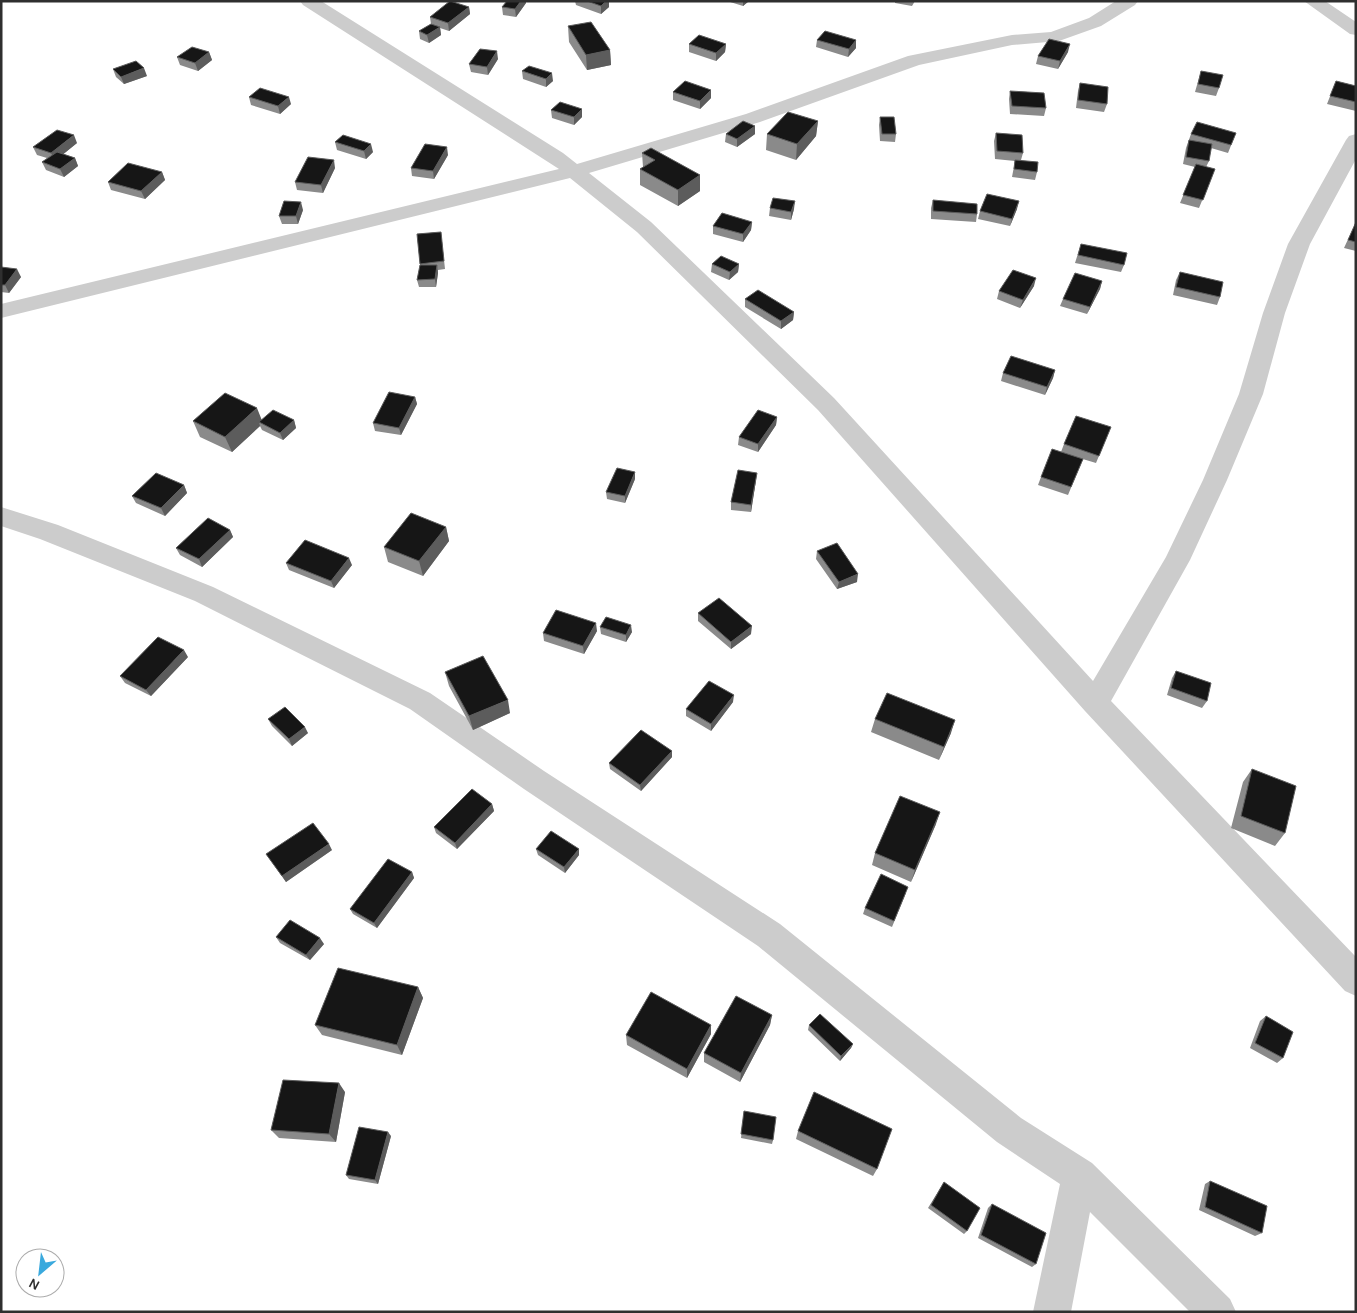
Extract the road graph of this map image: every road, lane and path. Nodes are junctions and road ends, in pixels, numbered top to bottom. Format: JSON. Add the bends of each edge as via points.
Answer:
{"nodes":[{"id":1,"x":309,"y":1,"type":"edge"},
{"id":2,"x":1129,"y":1,"type":"edge"},
{"id":3,"x":1313,"y":1,"type":"edge"},
{"id":4,"x":1356,"y":30,"type":"edge"},
{"id":5,"x":1356,"y":140,"type":"edge"},
{"id":6,"x":575,"y":171,"type":"junction"},
{"id":7,"x":1,"y":311,"type":"edge"},
{"id":8,"x":1,"y":516,"type":"edge"},
{"id":9,"x":1095,"y":703,"type":"junction"},
{"id":10,"x":1356,"y":980,"type":"edge"},
{"id":11,"x":1079,"y":1176,"type":"junction"},
{"id":12,"x":1052,"y":1312,"type":"edge"},
{"id":13,"x":1217,"y":1312,"type":"edge"}],
"edges":[{"from":1,"to":6,"type":"street"},
{"from":2,"to":6,"type":"street","via":[[1096,22],[1053,37],[1012,40],[914,60],[753,118]]},
{"from":3,"to":4,"type":"street"},
{"from":5,"to":9,"type":"street","via":[[1299,244],[1274,313],[1251,394],[1215,480],[1177,560]]},
{"from":6,"to":7,"type":"street"},
{"from":6,"to":9,"type":"street","via":[[644,227],[826,404]]},
{"from":8,"to":11,"type":"street","via":[[204,594],[420,701],[769,935],[1009,1130]]},
{"from":9,"to":10,"type":"street"},
{"from":11,"to":12,"type":"street"},
{"from":11,"to":13,"type":"street"}]}
